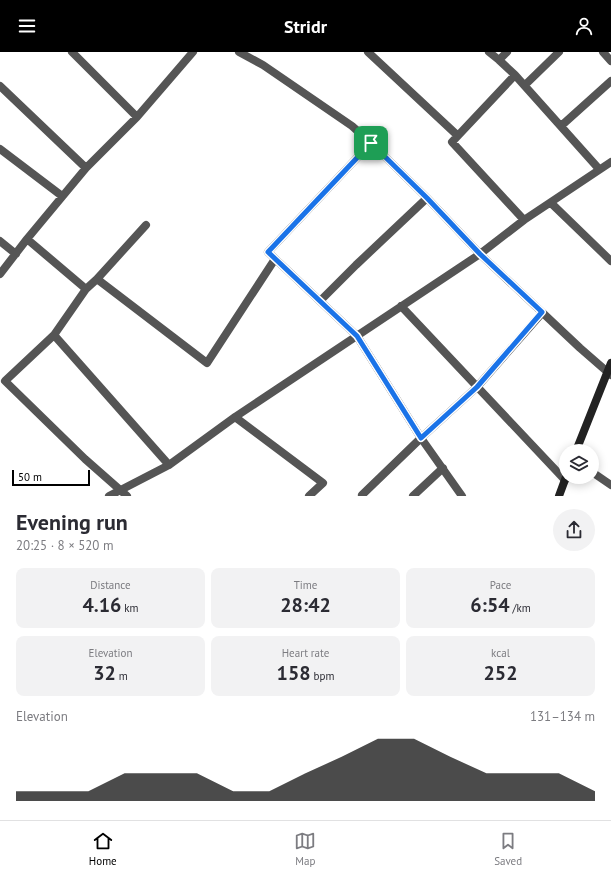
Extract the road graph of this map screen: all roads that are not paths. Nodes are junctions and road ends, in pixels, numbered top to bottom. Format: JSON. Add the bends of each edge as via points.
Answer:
{"nodes":[{"id":1,"x":72,"y":52,"type":"edge"},
{"id":2,"x":193,"y":52,"type":"edge"},
{"id":3,"x":240,"y":52,"type":"edge"},
{"id":4,"x":368,"y":52,"type":"edge"},
{"id":5,"x":488,"y":52,"type":"edge"},
{"id":6,"x":507,"y":52,"type":"edge"},
{"id":7,"x":560,"y":52,"type":"edge"},
{"id":8,"x":499,"y":60,"type":"junction"},
{"id":9,"x":515,"y":75,"type":"junction"},
{"id":10,"x":611,"y":81,"type":"edge"},
{"id":11,"x":525,"y":85,"type":"junction"},
{"id":12,"x":0,"y":86,"type":"edge"},
{"id":13,"x":137,"y":117,"type":"junction"},
{"id":14,"x":561,"y":126,"type":"junction"},
{"id":15,"x":457,"y":135,"type":"junction"},
{"id":16,"x":371,"y":143,"type":"junction"},
{"id":17,"x":0,"y":149,"type":"edge"},
{"id":18,"x":610,"y":164,"type":"edge"},
{"id":19,"x":86,"y":168,"type":"junction"},
{"id":20,"x":599,"y":169,"type":"junction"},
{"id":21,"x":62,"y":196,"type":"junction"},
{"id":22,"x":427,"y":198,"type":"junction"},
{"id":23,"x":551,"y":203,"type":"junction"},
{"id":24,"x":524,"y":220,"type":"junction"},
{"id":25,"x":146,"y":225,"type":"dead end"},
{"id":26,"x":27,"y":238,"type":"junction"},
{"id":27,"x":0,"y":241,"type":"edge"},
{"id":28,"x":16,"y":254,"type":"junction"},
{"id":29,"x":480,"y":254,"type":"junction"},
{"id":30,"x":275,"y":259,"type":"junction"},
{"id":31,"x":611,"y":261,"type":"edge"},
{"id":32,"x":0,"y":274,"type":"edge"},
{"id":33,"x":98,"y":279,"type":"junction"},
{"id":34,"x":86,"y":289,"type":"junction"},
{"id":35,"x":320,"y":301,"type":"junction"},
{"id":36,"x":401,"y":306,"type":"junction"},
{"id":37,"x":542,"y":312,"type":"junction"},
{"id":38,"x":54,"y":335,"type":"junction"},
{"id":39,"x":357,"y":336,"type":"junction"},
{"id":40,"x":611,"y":363,"type":"edge"},
{"id":41,"x":609,"y":373,"type":"edge"},
{"id":42,"x":477,"y":387,"type":"junction"},
{"id":43,"x":236,"y":417,"type":"junction"},
{"id":44,"x":421,"y":438,"type":"junction"},
{"id":45,"x":579,"y":444,"type":"edge"},
{"id":46,"x":168,"y":464,"type":"junction"},
{"id":47,"x":443,"y":468,"type":"junction"},
{"id":48,"x":559,"y":471,"type":"edge"},
{"id":49,"x":599,"y":477,"type":"edge"},
{"id":50,"x":564,"y":484,"type":"edge"},
{"id":51,"x":611,"y":485,"type":"edge"},
{"id":52,"x":121,"y":489,"type":"junction"},
{"id":53,"x":362,"y":495,"type":"edge"},
{"id":54,"x":110,"y":496,"type":"edge"},
{"id":55,"x":127,"y":496,"type":"edge"},
{"id":56,"x":309,"y":496,"type":"edge"},
{"id":57,"x":413,"y":496,"type":"edge"},
{"id":58,"x":462,"y":496,"type":"edge"},
{"id":59,"x":559,"y":496,"type":"edge"}],
"edges":[{"from":1,"to":13,"type":"street"},
{"from":2,"to":13,"type":"street"},
{"from":3,"to":16,"type":"street","via":[[352,126]]},
{"from":4,"to":15,"type":"street"},
{"from":5,"to":8,"type":"street"},
{"from":6,"to":8,"type":"street"},
{"from":7,"to":11,"type":"street"},
{"from":8,"to":9,"type":"street"},
{"from":9,"to":11,"type":"street"},
{"from":9,"to":15,"type":"street"},
{"from":10,"to":14,"type":"street"},
{"from":11,"to":14,"type":"street"},
{"from":12,"to":19,"type":"street"},
{"from":13,"to":19,"type":"street"},
{"from":14,"to":20,"type":"street"},
{"from":15,"to":24,"type":"street","via":[[452,142]]},
{"from":16,"to":22,"type":"street"},
{"from":16,"to":30,"type":"street","via":[[268,252]]},
{"from":17,"to":21,"type":"street"},
{"from":18,"to":20,"type":"street"},
{"from":19,"to":21,"type":"street"},
{"from":20,"to":23,"type":"street"},
{"from":21,"to":26,"type":"street"},
{"from":22,"to":29,"type":"street"},
{"from":22,"to":35,"type":"street"},
{"from":23,"to":24,"type":"street"},
{"from":23,"to":31,"type":"street"},
{"from":24,"to":29,"type":"street"},
{"from":25,"to":33,"type":"street"},
{"from":26,"to":28,"type":"street"},
{"from":26,"to":34,"type":"street"},
{"from":27,"to":28,"type":"street"},
{"from":28,"to":32,"type":"street"},
{"from":29,"to":36,"type":"street"},
{"from":29,"to":37,"type":"street"},
{"from":30,"to":33,"type":"street","via":[[207,363]]},
{"from":30,"to":35,"type":"street"},
{"from":33,"to":34,"type":"street"},
{"from":34,"to":38,"type":"street"},
{"from":35,"to":39,"type":"street"},
{"from":36,"to":39,"type":"street"},
{"from":36,"to":42,"type":"street"},
{"from":37,"to":41,"type":"street"},
{"from":37,"to":42,"type":"street"},
{"from":38,"to":46,"type":"street"},
{"from":38,"to":52,"type":"street","via":[[5,381],[85,459]]},
{"from":39,"to":43,"type":"street"},
{"from":39,"to":44,"type":"street"},
{"from":40,"to":41,"type":"street"},
{"from":41,"to":45,"type":"street"},
{"from":42,"to":44,"type":"street"},
{"from":42,"to":48,"type":"street"},
{"from":43,"to":46,"type":"street"},
{"from":43,"to":56,"type":"street","via":[[323,483]]},
{"from":44,"to":47,"type":"street"},
{"from":44,"to":53,"type":"street"},
{"from":46,"to":52,"type":"street"},
{"from":47,"to":57,"type":"street"},
{"from":47,"to":58,"type":"street"},
{"from":49,"to":51,"type":"street"},
{"from":50,"to":59,"type":"street"},
{"from":52,"to":54,"type":"street"},
{"from":52,"to":55,"type":"street"}]}
